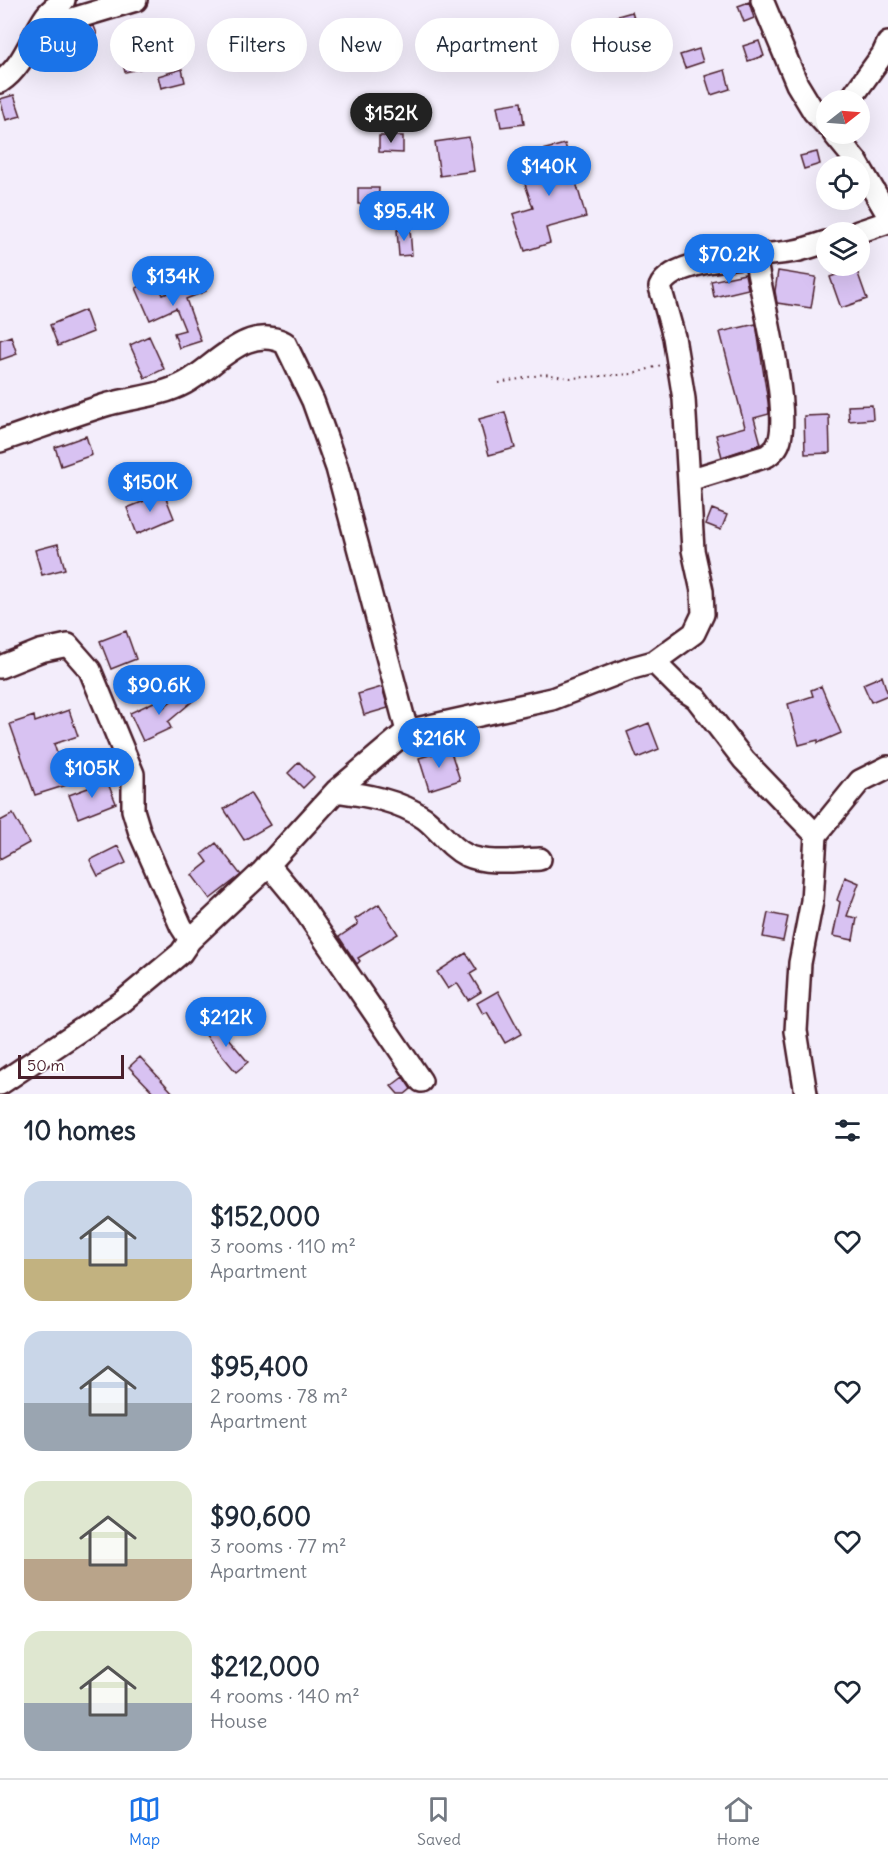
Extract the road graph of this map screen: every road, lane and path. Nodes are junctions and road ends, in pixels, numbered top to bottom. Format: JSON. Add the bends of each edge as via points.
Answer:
{"nodes":[{"id":1,"x":64,"y":0,"type":"edge"},
{"id":2,"x":136,"y":0,"type":"edge"},
{"id":3,"x":762,"y":0,"type":"edge"},
{"id":4,"x":43,"y":14,"type":"edge"},
{"id":5,"x":888,"y":43,"type":"edge"},
{"id":6,"x":0,"y":82,"type":"edge"},
{"id":7,"x":857,"y":90,"type":"edge"},
{"id":8,"x":816,"y":114,"type":"edge"},
{"id":9,"x":842,"y":144,"type":"edge"},
{"id":10,"x":888,"y":214,"type":"edge"},
{"id":11,"x":888,"y":222,"type":"edge"},
{"id":12,"x":870,"y":228,"type":"edge"},
{"id":13,"x":816,"y":245,"type":"edge"},
{"id":14,"x":755,"y":257,"type":"junction"},
{"id":15,"x":677,"y":359,"type":"junction"},
{"id":16,"x":499,"y":383,"type":"dead end"},
{"id":17,"x":0,"y":441,"type":"edge"},
{"id":18,"x":689,"y":480,"type":"junction"},
{"id":19,"x":654,"y":662,"type":"junction"},
{"id":20,"x":0,"y":667,"type":"edge"},
{"id":21,"x":407,"y":731,"type":"junction"},
{"id":22,"x":888,"y":767,"type":"edge"},
{"id":23,"x":336,"y":791,"type":"junction"},
{"id":24,"x":816,"y":835,"type":"junction"},
{"id":25,"x":540,"y":859,"type":"dead end"},
{"id":26,"x":268,"y":864,"type":"junction"},
{"id":27,"x":190,"y":940,"type":"junction"},
{"id":28,"x":421,"y":1081,"type":"dead end"},
{"id":29,"x":0,"y":1084,"type":"edge"},
{"id":30,"x":806,"y":1094,"type":"edge"}],
"edges":[{"from":1,"to":4,"type":"street"},
{"from":2,"to":4,"type":"street"},
{"from":3,"to":8,"type":"street","via":[[797,84]]},
{"from":4,"to":6,"type":"street","via":[[32,45],[13,74]]},
{"from":5,"to":7,"type":"street"},
{"from":9,"to":10,"type":"street"},
{"from":11,"to":12,"type":"street"},
{"from":13,"to":14,"type":"street"},
{"from":14,"to":15,"type":"street","via":[[708,262],[675,272],[663,281],[660,287]]},
{"from":14,"to":18,"type":"street","via":[[781,405],[781,437],[775,451],[767,456]]},
{"from":15,"to":16,"type":"path","via":[[633,374],[571,378],[544,374]]},
{"from":15,"to":18,"type":"street","via":[[684,399]]},
{"from":17,"to":21,"type":"street","via":[[185,383],[252,338],[276,338],[285,343],[313,401],[336,468]]},
{"from":18,"to":19,"type":"street","via":[[693,550],[703,614],[694,633]]},
{"from":19,"to":21,"type":"street","via":[[552,699]]},
{"from":19,"to":24,"type":"street","via":[[696,698],[744,760]]},
{"from":20,"to":27,"type":"street","via":[[68,645],[90,670],[133,774],[133,810],[140,833]]},
{"from":21,"to":23,"type":"street"},
{"from":22,"to":24,"type":"street","via":[[860,781]]},
{"from":23,"to":25,"type":"street","via":[[370,795],[398,804],[425,819],[467,855],[497,861]]},
{"from":23,"to":26,"type":"street"},
{"from":24,"to":30,"type":"street","via":[[796,1031]]},
{"from":26,"to":27,"type":"street"},
{"from":26,"to":28,"type":"street","via":[[297,899]]},
{"from":27,"to":29,"type":"street","via":[[181,953],[122,1002]]}]}
